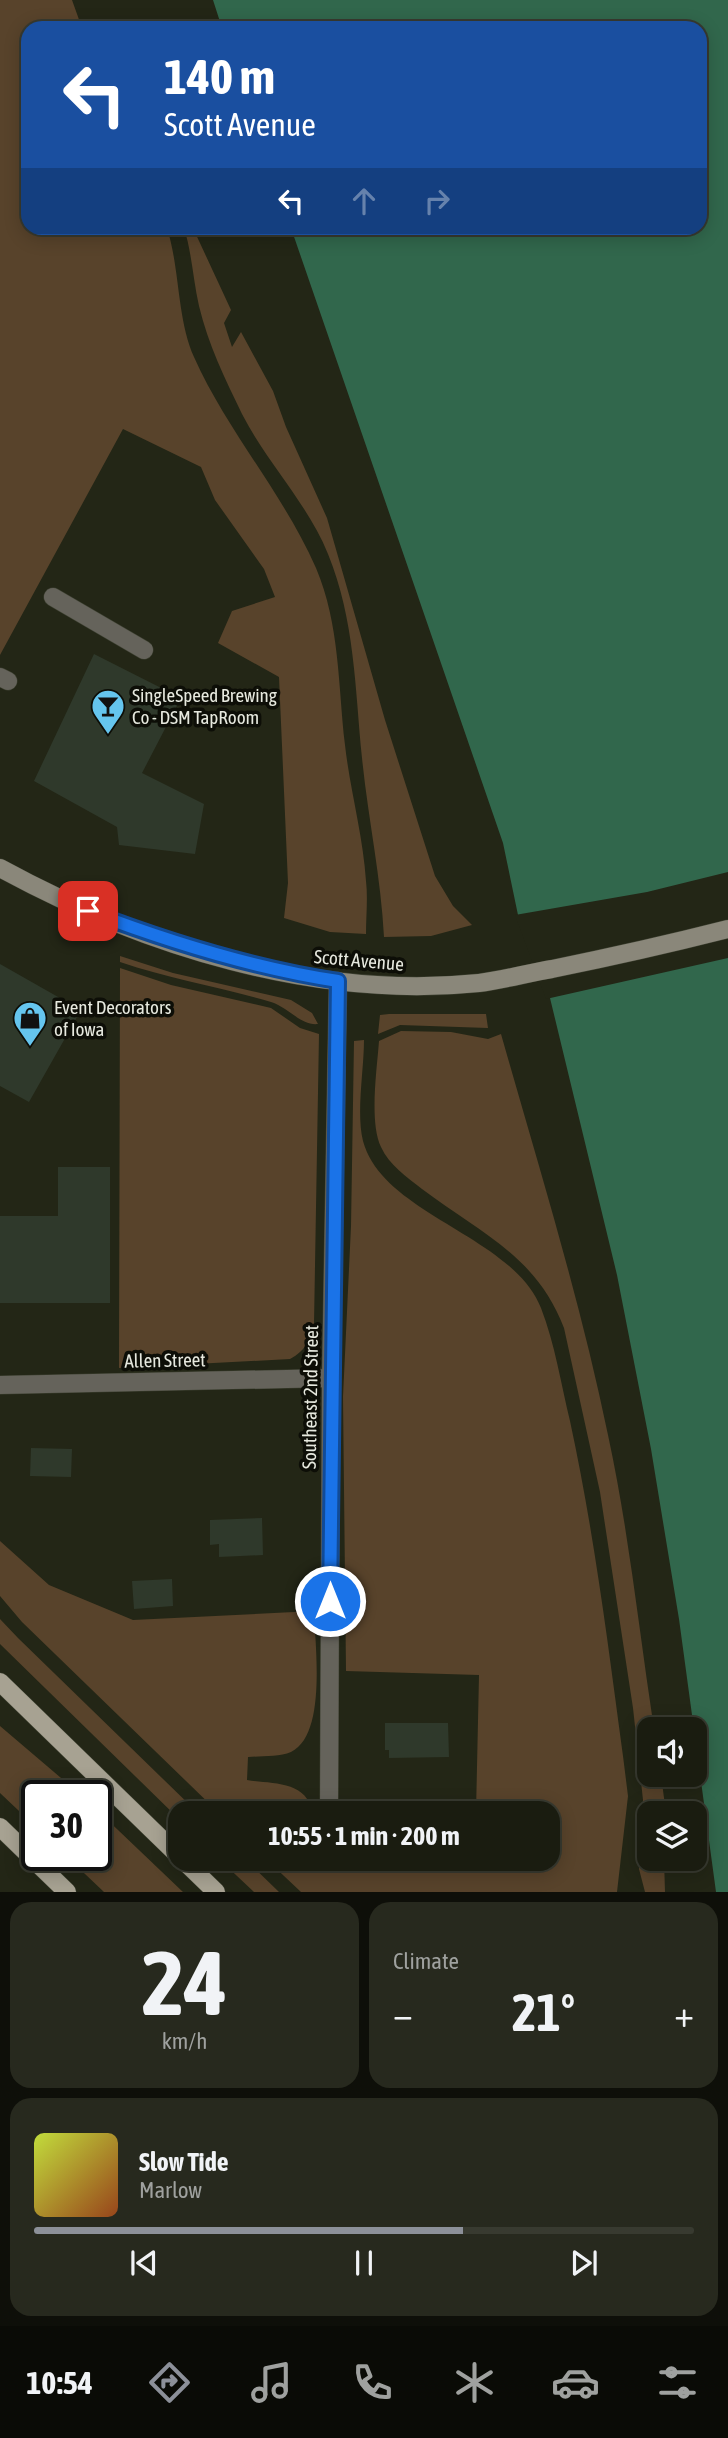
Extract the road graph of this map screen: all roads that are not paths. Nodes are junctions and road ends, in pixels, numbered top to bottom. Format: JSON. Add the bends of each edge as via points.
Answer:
{"nodes":[{"id":1,"x":53,"y":597,"type":"dead end"},
{"id":2,"x":144,"y":650,"type":"dead end"},
{"id":3,"x":0,"y":868,"type":"edge"},
{"id":4,"x":728,"y":929,"type":"edge"},
{"id":5,"x":338,"y":981,"type":"junction"},
{"id":6,"x":331,"y":1378,"type":"junction"},
{"id":7,"x":0,"y":1385,"type":"edge"},
{"id":8,"x":0,"y":1682,"type":"edge"},
{"id":9,"x":329,"y":1801,"type":"edge"},
{"id":10,"x":0,"y":1828,"type":"edge"},
{"id":11,"x":168,"y":1845,"type":"edge"},
{"id":12,"x":194,"y":1871,"type":"edge"},
{"id":13,"x":67,"y":1892,"type":"edge"},
{"id":14,"x":216,"y":1892,"type":"edge"}],
"edges":[{"from":1,"to":2,"type":"street"},
{"from":3,"to":5,"type":"main road","name":"Scott Avenue","via":[[141,931],[238,961]]},
{"from":4,"to":5,"type":"main road","name":"Scott Avenue","via":[[481,983],[432,986]]},
{"from":5,"to":6,"type":"street","name":"Southeast 2nd Street"},
{"from":6,"to":7,"type":"street","name":"Allen Street"},
{"from":6,"to":9,"type":"street","name":"Southeast 2nd Street"},
{"from":8,"to":11,"type":"main road"},
{"from":10,"to":13,"type":"main road"},
{"from":12,"to":14,"type":"main road"}]}
